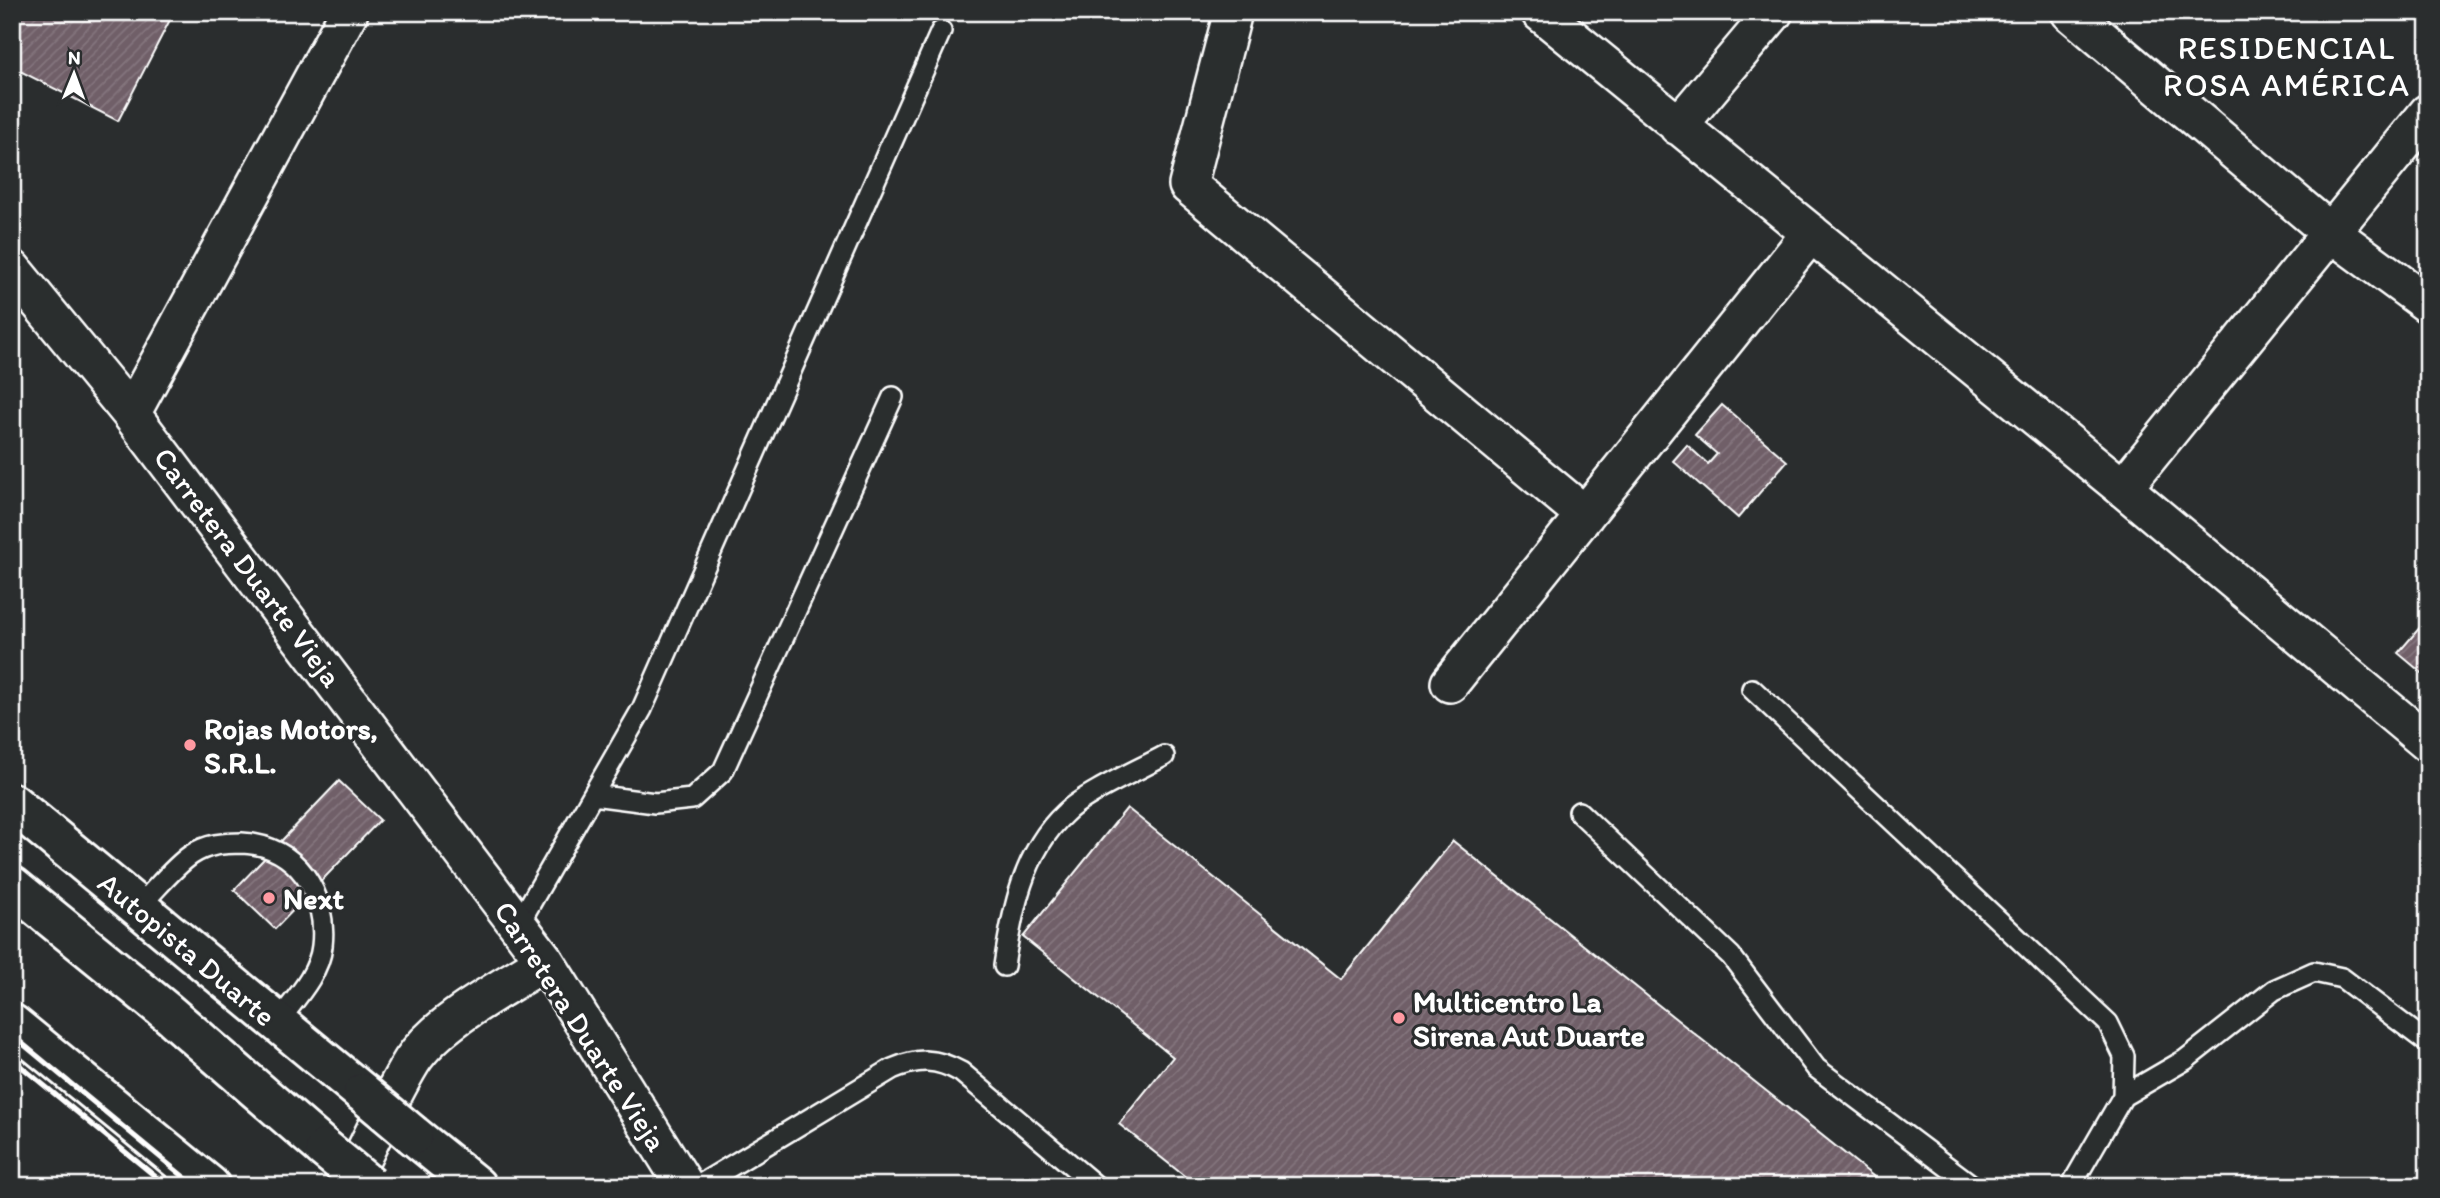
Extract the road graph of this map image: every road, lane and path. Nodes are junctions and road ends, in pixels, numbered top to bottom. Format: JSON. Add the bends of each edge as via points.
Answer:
{"nodes":[{"id":1,"x":349,"y":12,"type":"edge"},
{"id":2,"x":1233,"y":12,"type":"edge"},
{"id":3,"x":1540,"y":12,"type":"edge"},
{"id":4,"x":1774,"y":12,"type":"edge"},
{"id":5,"x":2082,"y":16,"type":"edge"},
{"id":6,"x":941,"y":31,"type":"dead end"},
{"id":7,"x":2428,"y":113,"type":"edge"},
{"id":8,"x":1678,"y":126,"type":"junction"},
{"id":9,"x":2330,"y":232,"type":"junction"},
{"id":10,"x":1811,"y":233,"type":"junction"},
{"id":11,"x":12,"y":269,"type":"edge"},
{"id":12,"x":2428,"y":304,"type":"edge"},
{"id":13,"x":893,"y":397,"type":"dead end"},
{"id":14,"x":131,"y":414,"type":"junction"},
{"id":15,"x":2123,"y":488,"type":"junction"},
{"id":16,"x":1585,"y":515,"type":"junction"},
{"id":17,"x":1450,"y":683,"type":"dead end"},
{"id":18,"x":1752,"y":689,"type":"dead end"},
{"id":19,"x":2428,"y":743,"type":"edge"},
{"id":20,"x":1164,"y":756,"type":"dead end"},
{"id":21,"x":593,"y":795,"type":"junction"},
{"id":22,"x":12,"y":803,"type":"edge"},
{"id":23,"x":1579,"y":812,"type":"dead end"},
{"id":24,"x":12,"y":886,"type":"edge"},
{"id":25,"x":138,"y":907,"type":"junction"},
{"id":26,"x":518,"y":925,"type":"junction"},
{"id":27,"x":545,"y":961,"type":"junction"},
{"id":28,"x":1003,"y":966,"type":"dead end"},
{"id":29,"x":277,"y":1023,"type":"junction"},
{"id":30,"x":12,"y":1024,"type":"edge"},
{"id":31,"x":2428,"y":1043,"type":"edge"},
{"id":32,"x":2123,"y":1096,"type":"junction"},
{"id":33,"x":210,"y":1186,"type":"edge"},
{"id":34,"x":348,"y":1186,"type":"edge"},
{"id":35,"x":370,"y":1186,"type":"edge"},
{"id":36,"x":476,"y":1186,"type":"edge"},
{"id":37,"x":685,"y":1186,"type":"edge"},
{"id":38,"x":698,"y":1186,"type":"edge"},
{"id":39,"x":1096,"y":1186,"type":"edge"},
{"id":40,"x":1973,"y":1186,"type":"edge"},
{"id":41,"x":2071,"y":1186,"type":"edge"}],
"edges":[{"from":1,"to":14,"type":"street"},
{"from":2,"to":16,"type":"street","via":[[1188,185]]},
{"from":3,"to":8,"type":"street"},
{"from":4,"to":8,"type":"street"},
{"from":5,"to":9,"type":"street"},
{"from":6,"to":21,"type":"lane","via":[[642,709]]},
{"from":7,"to":9,"type":"street"},
{"from":8,"to":10,"type":"street"},
{"from":9,"to":12,"type":"street"},
{"from":9,"to":15,"type":"street"},
{"from":10,"to":15,"type":"street"},
{"from":10,"to":16,"type":"street"},
{"from":11,"to":14,"type":"street","name":"Carretera Duarte Vieja"},
{"from":13,"to":21,"type":"lane","via":[[723,771],[692,799],[655,803]]},
{"from":14,"to":26,"type":"street","name":"Carretera Duarte Vieja"},
{"from":15,"to":19,"type":"street"},
{"from":16,"to":17,"type":"street"},
{"from":18,"to":32,"type":"lane","via":[[2108,1023],[2124,1056]]},
{"from":20,"to":28,"type":"lane","via":[[1065,812],[1018,890]]},
{"from":21,"to":26,"type":"lane"},
{"from":22,"to":25,"type":"main road","name":"Autopista Duarte"},
{"from":23,"to":40,"type":"lane","via":[[1731,956],[1816,1068]]},
{"from":24,"to":35,"type":"main road","name":"Autopista Duarte","bridge":true},
{"from":25,"to":29,"type":"main road","name":"Autopista Duarte"},
{"from":25,"to":29,"type":"lane","via":[[191,855],[220,842],[276,849],[308,876],[323,911],[322,949],[311,979]]},
{"from":26,"to":27,"type":"street","name":"Carretera Duarte Vieja"},
{"from":27,"to":34,"type":"street","via":[[466,1012],[413,1060]]},
{"from":27,"to":37,"type":"street","name":"Carretera Duarte Vieja"},
{"from":29,"to":36,"type":"main road","name":"Autopista Duarte","bridge":true},
{"from":30,"to":33,"type":"main road"},
{"from":31,"to":32,"type":"lane","via":[[2342,978],[2314,972],[2274,990],[2185,1060]]},
{"from":32,"to":41,"type":"lane"},
{"from":38,"to":39,"type":"lane","via":[[892,1069],[928,1059],[961,1072]]}]}
